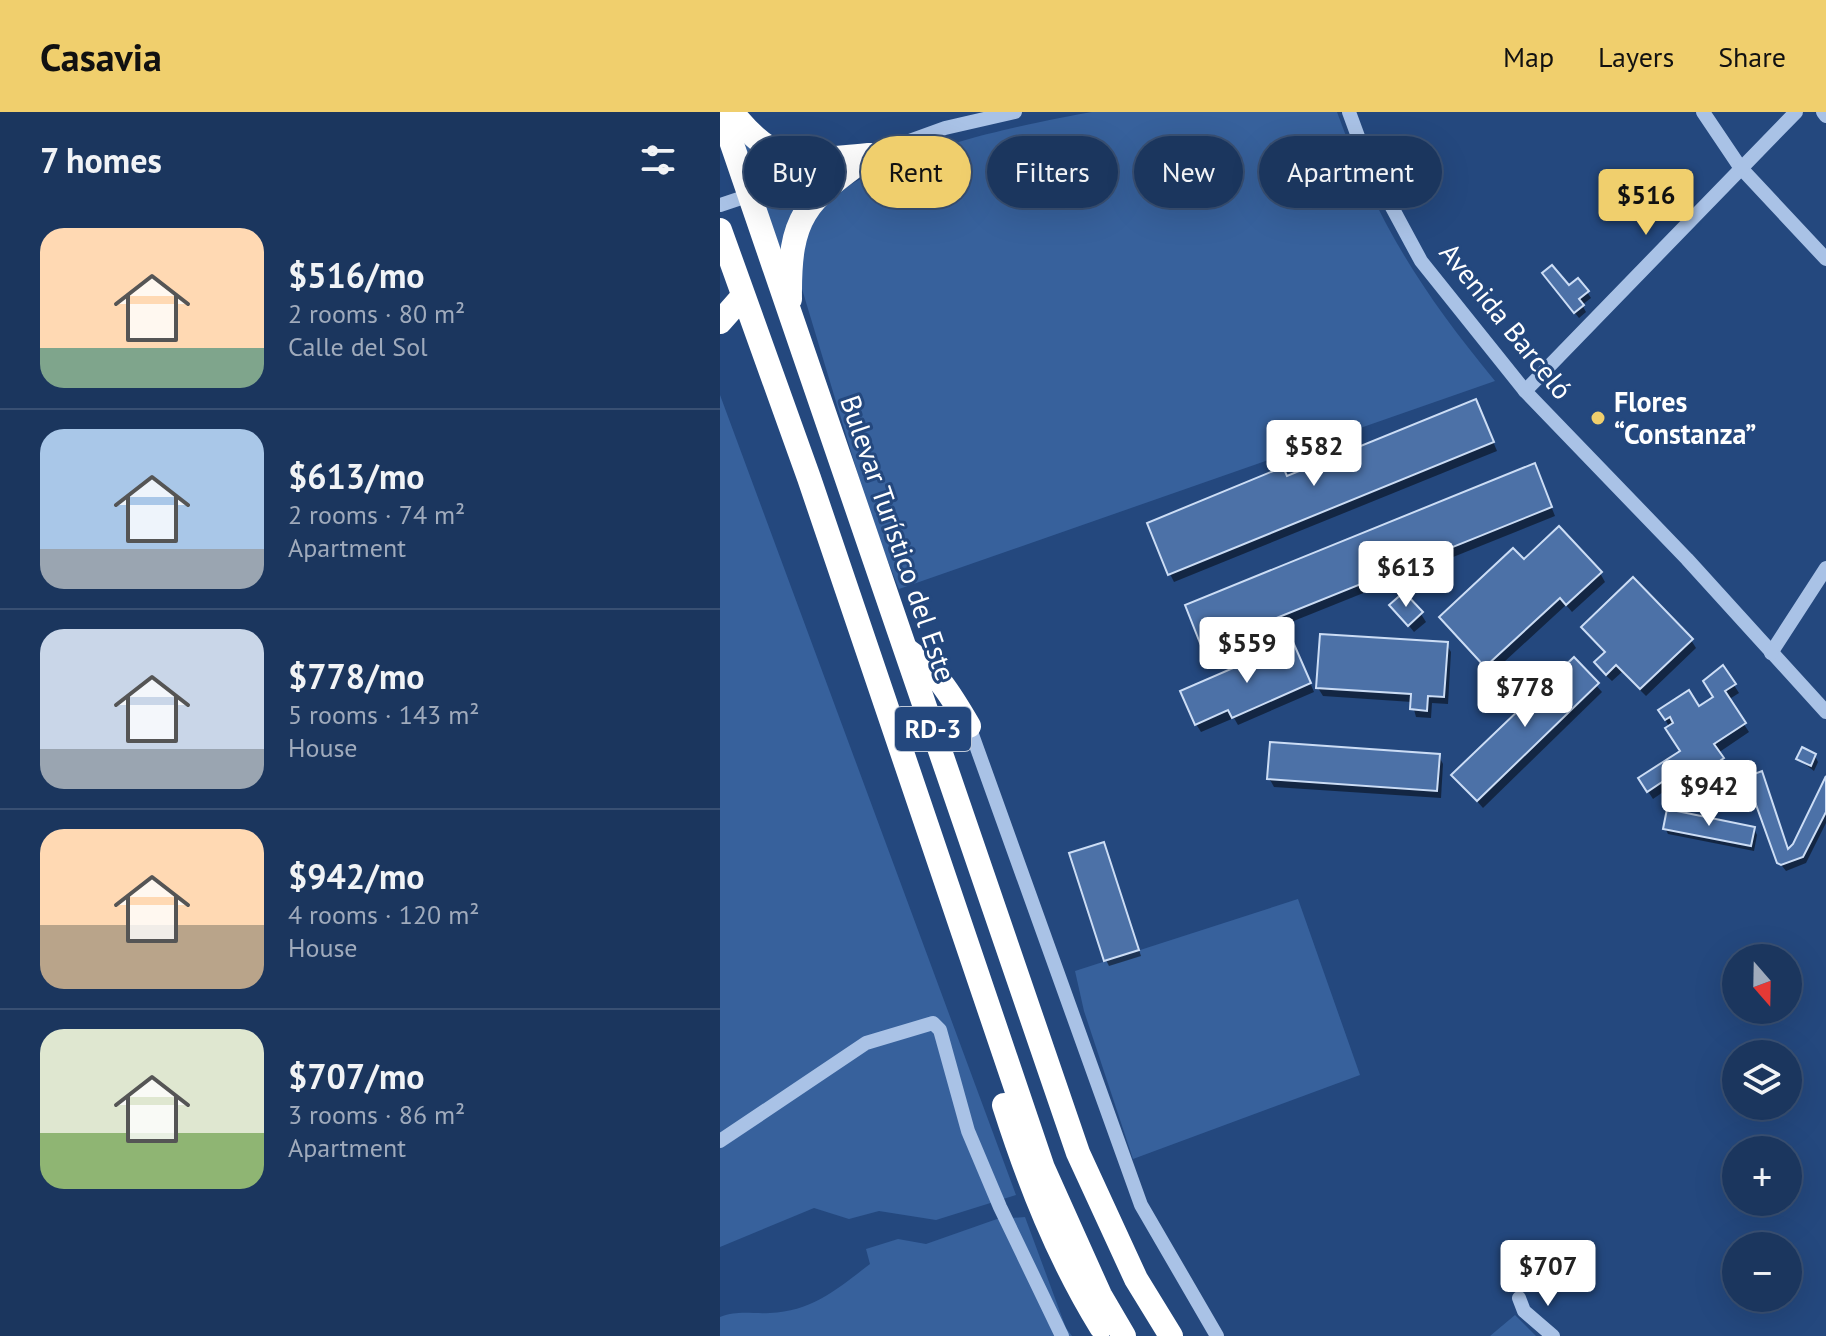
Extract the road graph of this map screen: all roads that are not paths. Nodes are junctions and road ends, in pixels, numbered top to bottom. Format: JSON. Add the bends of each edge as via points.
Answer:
{"nodes":[{"id":1,"x":721,"y":112,"type":"edge"},
{"id":2,"x":732,"y":112,"type":"edge"},
{"id":3,"x":1015,"y":112,"type":"edge"},
{"id":4,"x":1349,"y":112,"type":"edge"},
{"id":5,"x":1703,"y":112,"type":"edge"},
{"id":6,"x":1796,"y":112,"type":"edge"},
{"id":7,"x":923,"y":136,"type":"edge"},
{"id":8,"x":861,"y":156,"type":"edge"},
{"id":9,"x":861,"y":162,"type":"edge"},
{"id":10,"x":1740,"y":167,"type":"junction"},
{"id":11,"x":744,"y":186,"type":"edge"},
{"id":12,"x":744,"y":197,"type":"edge"},
{"id":13,"x":720,"y":205,"type":"edge"},
{"id":14,"x":751,"y":208,"type":"edge"},
{"id":15,"x":720,"y":230,"type":"edge"},
{"id":16,"x":1826,"y":259,"type":"edge"},
{"id":17,"x":720,"y":271,"type":"edge"},
{"id":18,"x":742,"y":292,"type":"junction"},
{"id":19,"x":790,"y":321,"type":"junction"},
{"id":20,"x":720,"y":322,"type":"edge"},
{"id":21,"x":1525,"y":391,"type":"junction"},
{"id":22,"x":1826,"y":568,"type":"edge"},
{"id":23,"x":905,"y":650,"type":"junction"},
{"id":24,"x":1771,"y":653,"type":"junction"},
{"id":25,"x":1826,"y":712,"type":"edge"},
{"id":26,"x":969,"y":726,"type":"joint"},
{"id":27,"x":987,"y":1009,"type":"junction"},
{"id":28,"x":720,"y":1141,"type":"edge"},
{"id":29,"x":1519,"y":1298,"type":"dead end"},
{"id":30,"x":1062,"y":1336,"type":"edge"},
{"id":31,"x":1107,"y":1336,"type":"edge"},
{"id":32,"x":1124,"y":1336,"type":"edge"},
{"id":33,"x":1171,"y":1336,"type":"edge"},
{"id":34,"x":1217,"y":1336,"type":"edge"},
{"id":35,"x":1553,"y":1336,"type":"edge"}],
"edges":[{"from":1,"to":11,"type":"highway","name":"Bulevar Turístico del Este","number":"RD-3"},
{"from":2,"to":8,"type":"highway","via":[[752,138],[797,160]]},
{"from":3,"to":7,"type":"street"},
{"from":4,"to":21,"type":"street","name":"Avenida Barceló","via":[[1367,161],[1421,261]]},
{"from":5,"to":10,"type":"street"},
{"from":6,"to":10,"type":"street"},
{"from":9,"to":19,"type":"highway","via":[[821,191],[795,230]]},
{"from":10,"to":16,"type":"street"},
{"from":10,"to":21,"type":"street"},
{"from":12,"to":13,"type":"street"},
{"from":14,"to":19,"type":"highway","name":"Bulevar Turístico del Este","number":"RD-3"},
{"from":15,"to":18,"type":"highway","number":"RD-3"},
{"from":17,"to":18,"type":"highway"},
{"from":18,"to":20,"type":"highway"},
{"from":18,"to":27,"type":"highway","number":"RD-3"},
{"from":19,"to":23,"type":"highway","name":"Bulevar Turístico del Este","number":"RD-3"},
{"from":21,"to":24,"type":"street","name":"Avenida Barceló"},
{"from":22,"to":24,"type":"street"},
{"from":23,"to":26,"type":"highway","via":[[924,662]]},
{"from":23,"to":33,"type":"highway","name":"Bulevar Turístico del Este","number":"RD-3","via":[[1078,1153],[1136,1279]]},
{"from":24,"to":25,"type":"street","name":"Avenida Barceló"},
{"from":26,"to":34,"type":"street","via":[[1141,1205]]},
{"from":27,"to":31,"type":"highway","via":[[990,1063],[1030,1186],[1079,1292]]},
{"from":27,"to":32,"type":"highway","number":"RD-3","via":[[1043,1168]]},
{"from":28,"to":30,"type":"street","via":[[866,1043],[937,1025],[968,1131]]},
{"from":29,"to":35,"type":"street","via":[[1524,1311]]}]}
